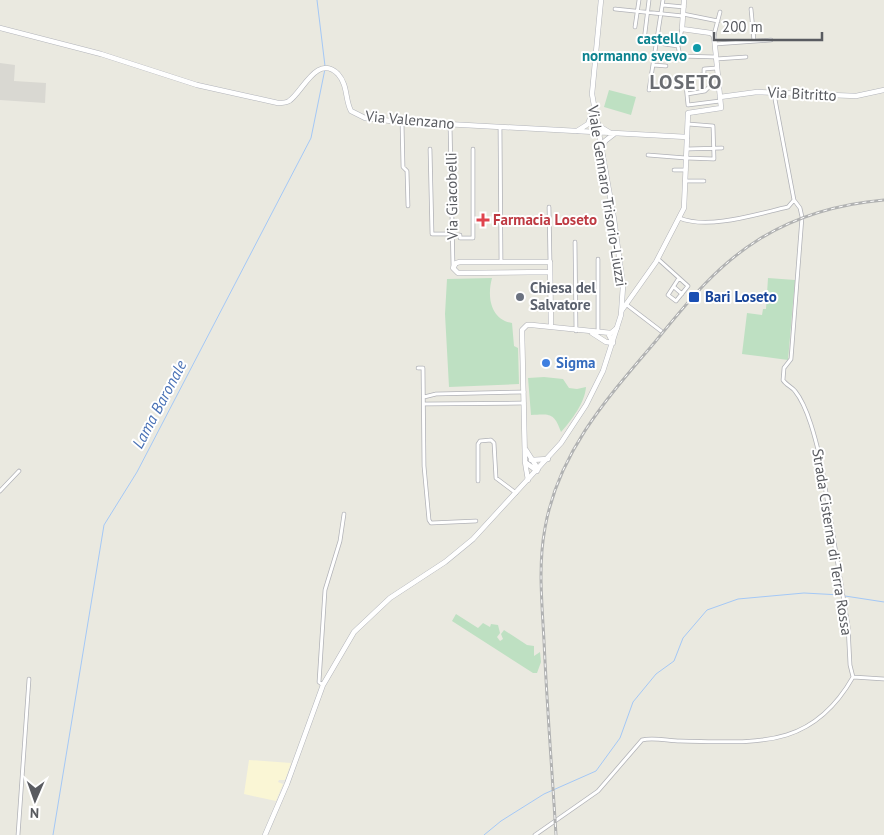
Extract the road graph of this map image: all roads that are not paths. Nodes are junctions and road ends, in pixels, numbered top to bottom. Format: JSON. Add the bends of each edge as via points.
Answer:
{"nodes":[{"id":1,"x":601,"y":0,"type":"edge"},
{"id":2,"x":639,"y":0,"type":"edge"},
{"id":3,"x":649,"y":0,"type":"edge"},
{"id":4,"x":663,"y":0,"type":"edge"},
{"id":5,"x":684,"y":0,"type":"edge"},
{"id":6,"x":663,"y":5,"type":"junction"},
{"id":7,"x":684,"y":7,"type":"junction"},
{"id":8,"x":751,"y":9,"type":"dead end"},
{"id":9,"x":615,"y":10,"type":"dead end"},
{"id":10,"x":637,"y":12,"type":"junction"},
{"id":11,"x":720,"y":12,"type":"dead end"},
{"id":12,"x":648,"y":13,"type":"junction"},
{"id":13,"x":662,"y":14,"type":"junction"},
{"id":14,"x":683,"y":15,"type":"junction"},
{"id":15,"x":718,"y":20,"type":"junction"},
{"id":16,"x":635,"y":27,"type":"dead end"},
{"id":17,"x":0,"y":29,"type":"edge"},
{"id":18,"x":682,"y":29,"type":"junction"},
{"id":19,"x":714,"y":35,"type":"junction"},
{"id":20,"x":771,"y":40,"type":"dead end"},
{"id":21,"x":754,"y":41,"type":"junction"},
{"id":22,"x":657,"y":43,"type":"junction"},
{"id":23,"x":666,"y":44,"type":"junction"},
{"id":24,"x":715,"y":44,"type":"junction"},
{"id":25,"x":678,"y":46,"type":"junction"},
{"id":26,"x":665,"y":51,"type":"dead end"},
{"id":27,"x":746,"y":57,"type":"dead end"},
{"id":28,"x":716,"y":58,"type":"junction"},
{"id":29,"x":653,"y":65,"type":"junction"},
{"id":30,"x":666,"y":66,"type":"dead end"},
{"id":31,"x":717,"y":68,"type":"junction"},
{"id":32,"x":701,"y":75,"type":"dead end"},
{"id":33,"x":686,"y":85,"type":"dead end"},
{"id":34,"x":711,"y":85,"type":"dead end"},
{"id":35,"x":649,"y":90,"type":"dead end"},
{"id":36,"x":884,"y":90,"type":"edge"},
{"id":37,"x":687,"y":94,"type":"junction"},
{"id":38,"x":774,"y":94,"type":"junction"},
{"id":39,"x":720,"y":99,"type":"junction"},
{"id":40,"x":593,"y":109,"type":"junction"},
{"id":41,"x":688,"y":109,"type":"junction"},
{"id":42,"x":402,"y":122,"type":"junction"},
{"id":43,"x":450,"y":124,"type":"junction"},
{"id":44,"x":688,"y":124,"type":"junction"},
{"id":45,"x":500,"y":126,"type":"junction"},
{"id":46,"x":576,"y":131,"type":"junction"},
{"id":47,"x":597,"y":132,"type":"junction"},
{"id":48,"x":615,"y":133,"type":"junction"},
{"id":49,"x":687,"y":137,"type":"junction"},
{"id":50,"x":714,"y":148,"type":"junction"},
{"id":51,"x":722,"y":148,"type":"dead end"},
{"id":52,"x":430,"y":149,"type":"dead end"},
{"id":53,"x":473,"y":149,"type":"dead end"},
{"id":54,"x":686,"y":149,"type":"junction"},
{"id":55,"x":601,"y":156,"type":"junction"},
{"id":56,"x":648,"y":156,"type":"dead end"},
{"id":57,"x":686,"y":158,"type":"junction"},
{"id":58,"x":674,"y":170,"type":"dead end"},
{"id":59,"x":686,"y":170,"type":"junction"},
{"id":60,"x":685,"y":181,"type":"junction"},
{"id":61,"x":704,"y":181,"type":"dead end"},
{"id":62,"x":794,"y":200,"type":"junction"},
{"id":63,"x":408,"y":206,"type":"dead end"},
{"id":64,"x":549,"y":207,"type":"dead end"},
{"id":65,"x":679,"y":218,"type":"junction"},
{"id":66,"x":452,"y":234,"type":"junction"},
{"id":67,"x":575,"y":242,"type":"dead end"},
{"id":68,"x":598,"y":259,"type":"dead end"},
{"id":69,"x":658,"y":259,"type":"junction"},
{"id":70,"x":501,"y":262,"type":"junction"},
{"id":71,"x":550,"y":262,"type":"junction"},
{"id":72,"x":453,"y":268,"type":"junction"},
{"id":73,"x":550,"y":272,"type":"junction"},
{"id":74,"x":679,"y":278,"type":"junction"},
{"id":75,"x":674,"y":287,"type":"junction"},
{"id":76,"x":682,"y":294,"type":"junction"},
{"id":77,"x":627,"y":305,"type":"junction"},
{"id":78,"x":622,"y":310,"type":"junction"},
{"id":79,"x":551,"y":328,"type":"junction"},
{"id":80,"x":617,"y":328,"type":"junction"},
{"id":81,"x":576,"y":330,"type":"junction"},
{"id":82,"x":661,"y":331,"type":"dead end"},
{"id":83,"x":589,"y":332,"type":"junction"},
{"id":84,"x":598,"y":332,"type":"junction"},
{"id":85,"x":608,"y":333,"type":"junction"},
{"id":86,"x":606,"y":342,"type":"junction"},
{"id":87,"x":613,"y":344,"type":"junction"},
{"id":88,"x":609,"y":355,"type":"junction"},
{"id":89,"x":418,"y":368,"type":"dead end"},
{"id":90,"x":524,"y":392,"type":"junction"},
{"id":91,"x":424,"y":397,"type":"junction"},
{"id":92,"x":524,"y":403,"type":"junction"},
{"id":93,"x":424,"y":404,"type":"junction"},
{"id":94,"x":526,"y":449,"type":"junction"},
{"id":95,"x":548,"y":459,"type":"junction"},
{"id":96,"x":531,"y":460,"type":"junction"},
{"id":97,"x":525,"y":462,"type":"junction"},
{"id":98,"x":538,"y":470,"type":"junction"},
{"id":99,"x":20,"y":471,"type":"dead end"},
{"id":100,"x":528,"y":480,"type":"junction"},
{"id":101,"x":478,"y":481,"type":"dead end"},
{"id":102,"x":0,"y":491,"type":"edge"},
{"id":103,"x":516,"y":493,"type":"junction"},
{"id":104,"x":344,"y":514,"type":"dead end"},
{"id":105,"x":476,"y":521,"type":"dead end"},
{"id":106,"x":854,"y":677,"type":"junction"},
{"id":107,"x":884,"y":679,"type":"edge"},
{"id":108,"x":29,"y":680,"type":"dead end"},
{"id":109,"x":323,"y":685,"type":"junction"},
{"id":110,"x":18,"y":835,"type":"edge"},
{"id":111,"x":265,"y":835,"type":"edge"},
{"id":112,"x":536,"y":835,"type":"edge"}],
"edges":[{"from":1,"to":40,"type":"main road","name":"Viale Gennaro Trisorio-Liuzzi","via":[[593,62]]},
{"from":2,"to":10,"type":"street"},
{"from":3,"to":12,"type":"street"},
{"from":4,"to":6,"type":"street"},
{"from":5,"to":7,"type":"main road"},
{"from":6,"to":7,"type":"street"},
{"from":6,"to":13,"type":"street"},
{"from":7,"to":14,"type":"main road"},
{"from":8,"to":21,"type":"street"},
{"from":9,"to":10,"type":"street"},
{"from":10,"to":12,"type":"street"},
{"from":10,"to":16,"type":"street"},
{"from":11,"to":15,"type":"street"},
{"from":12,"to":13,"type":"street"},
{"from":12,"to":22,"type":"street","via":[[644,41]]},
{"from":13,"to":14,"type":"street"},
{"from":13,"to":22,"type":"street"},
{"from":14,"to":15,"type":"street"},
{"from":14,"to":18,"type":"main road"},
{"from":15,"to":19,"type":"street"},
{"from":17,"to":42,"type":"main road","name":"Via Valenzano","via":[[92,52],[197,85],[278,104],[290,101],[313,73],[332,70],[344,84],[349,107],[355,114]]},
{"from":18,"to":19,"type":"main road"},
{"from":18,"to":25,"type":"street"},
{"from":19,"to":24,"type":"main road"},
{"from":20,"to":21,"type":"street"},
{"from":21,"to":24,"type":"street"},
{"from":22,"to":23,"type":"street"},
{"from":22,"to":29,"type":"street"},
{"from":23,"to":25,"type":"street"},
{"from":23,"to":26,"type":"street"},
{"from":24,"to":28,"type":"main road"},
{"from":25,"to":28,"type":"street","via":[[680,56]]},
{"from":27,"to":28,"type":"street"},
{"from":28,"to":31,"type":"main road"},
{"from":29,"to":30,"type":"street"},
{"from":29,"to":35,"type":"street"},
{"from":31,"to":32,"type":"street","via":[[704,69]]},
{"from":31,"to":39,"type":"main road"},
{"from":33,"to":37,"type":"street"},
{"from":34,"to":37,"type":"street","via":[[705,91]]},
{"from":36,"to":38,"type":"main road","name":"Via Bitritto","via":[[856,96]]},
{"from":37,"to":41,"type":"street"},
{"from":38,"to":39,"type":"main road","name":"Via Bitritto","via":[[757,92]]},
{"from":38,"to":62,"type":"street","name":"Strada Cisterna di Terra Rossa"},
{"from":39,"to":41,"type":"street"},
{"from":39,"to":41,"type":"main road","via":[[721,108]]},
{"from":40,"to":46,"type":"main road","via":[[588,124]]},
{"from":40,"to":47,"type":"main road","name":"Viale Gennaro Trisorio-Liuzzi"},
{"from":40,"to":48,"type":"main road","via":[[600,126]]},
{"from":41,"to":44,"type":"main road"},
{"from":42,"to":43,"type":"main road","name":"Via Valenzano"},
{"from":42,"to":63,"type":"street"},
{"from":43,"to":45,"type":"main road","name":"Via Valenzano"},
{"from":43,"to":66,"type":"street","name":"Via Giacobelli"},
{"from":44,"to":49,"type":"main road"},
{"from":44,"to":50,"type":"street","via":[[713,126]]},
{"from":45,"to":46,"type":"main road","name":"Via Valenzano"},
{"from":45,"to":70,"type":"street"},
{"from":46,"to":47,"type":"main road","name":"Via Valenzano"},
{"from":46,"to":55,"type":"main road","via":[[590,134]]},
{"from":47,"to":48,"type":"main road","name":"Via Valenzano"},
{"from":47,"to":55,"type":"main road","name":"Viale Gennaro Trisorio-Liuzzi"},
{"from":48,"to":49,"type":"main road","name":"Via Valenzano"},
{"from":48,"to":55,"type":"main road","via":[[605,141]]},
{"from":49,"to":54,"type":"main road"},
{"from":50,"to":51,"type":"street"},
{"from":50,"to":54,"type":"street"},
{"from":50,"to":57,"type":"street","via":[[714,159]]},
{"from":52,"to":66,"type":"street","via":[[432,234]]},
{"from":53,"to":66,"type":"street","via":[[473,238]]},
{"from":54,"to":57,"type":"main road"},
{"from":55,"to":78,"type":"main road","name":"Viale Gennaro Trisorio-Liuzzi","via":[[622,268]]},
{"from":56,"to":57,"type":"street"},
{"from":57,"to":59,"type":"main road"},
{"from":58,"to":59,"type":"street"},
{"from":59,"to":60,"type":"main road"},
{"from":60,"to":61,"type":"street"},
{"from":60,"to":65,"type":"main road","via":[[684,208]]},
{"from":62,"to":65,"type":"street","via":[[788,207],[715,222]]},
{"from":62,"to":106,"type":"street","name":"Strada Cisterna di Terra Rossa","via":[[800,210],[802,227],[791,359],[784,368],[783,380],[798,396],[821,462]]},
{"from":64,"to":71,"type":"street"},
{"from":65,"to":69,"type":"main road"},
{"from":66,"to":72,"type":"street","name":"Via Giacobelli"},
{"from":67,"to":81,"type":"street"},
{"from":68,"to":84,"type":"street"},
{"from":69,"to":74,"type":"street"},
{"from":69,"to":77,"type":"main road"},
{"from":70,"to":71,"type":"main road"},
{"from":70,"to":72,"type":"main road","via":[[458,263]]},
{"from":71,"to":73,"type":"main road"},
{"from":72,"to":73,"type":"main road","via":[[458,273]]},
{"from":73,"to":79,"type":"main road"},
{"from":74,"to":75,"type":"street"},
{"from":74,"to":76,"type":"street","via":[[688,286]]},
{"from":75,"to":76,"type":"street"},
{"from":75,"to":76,"type":"street","via":[[668,295],[676,301]]},
{"from":77,"to":78,"type":"main road"},
{"from":77,"to":82,"type":"street"},
{"from":78,"to":80,"type":"main road","name":"Viale Gennaro Trisorio-Liuzzi"},
{"from":79,"to":81,"type":"main road"},
{"from":79,"to":90,"type":"main road","via":[[524,327],[521,334]]},
{"from":80,"to":85,"type":"main road"},
{"from":80,"to":87,"type":"main road","name":"Viale Gennaro Trisorio-Liuzzi"},
{"from":81,"to":83,"type":"main road"},
{"from":83,"to":84,"type":"main road"},
{"from":83,"to":86,"type":"main road"},
{"from":84,"to":85,"type":"main road"},
{"from":85,"to":87,"type":"main road"},
{"from":86,"to":87,"type":"main road"},
{"from":86,"to":88,"type":"main road"},
{"from":87,"to":88,"type":"main road","name":"Viale Gennaro Trisorio-Liuzzi"},
{"from":88,"to":95,"type":"main road","name":"Viale Gennaro Trisorio-Liuzzi","via":[[586,405]]},
{"from":89,"to":91,"type":"street","via":[[423,368]]},
{"from":90,"to":91,"type":"street"},
{"from":90,"to":92,"type":"main road"},
{"from":91,"to":93,"type":"street"},
{"from":92,"to":93,"type":"street"},
{"from":92,"to":94,"type":"main road"},
{"from":93,"to":105,"type":"street","via":[[428,520],[431,523]]},
{"from":94,"to":96,"type":"main road"},
{"from":94,"to":97,"type":"main road"},
{"from":95,"to":96,"type":"main road"},
{"from":95,"to":98,"type":"main road","name":"Viale Gennaro Trisorio-Liuzzi"},
{"from":96,"to":98,"type":"main road"},
{"from":97,"to":98,"type":"main road"},
{"from":97,"to":100,"type":"main road"},
{"from":98,"to":100,"type":"main road","name":"Viale Gennaro Trisorio-Liuzzi"},
{"from":99,"to":102,"type":"street"},
{"from":100,"to":103,"type":"main road","name":"Viale Gennaro Trisorio-Liuzzi"},
{"from":101,"to":103,"type":"street","via":[[478,444],[492,440],[496,478]]},
{"from":103,"to":109,"type":"main road","name":"Viale Gennaro Trisorio-Liuzzi","via":[[463,549],[390,598],[362,622]]},
{"from":104,"to":109,"type":"street","via":[[325,594],[319,682]]},
{"from":106,"to":107,"type":"street"},
{"from":106,"to":112,"type":"street","via":[[822,718],[803,730],[752,742],[642,740],[598,791]]},
{"from":108,"to":110,"type":"street"},
{"from":109,"to":111,"type":"main road","name":"Viale Gennaro Trisorio-Liuzzi"}]}
